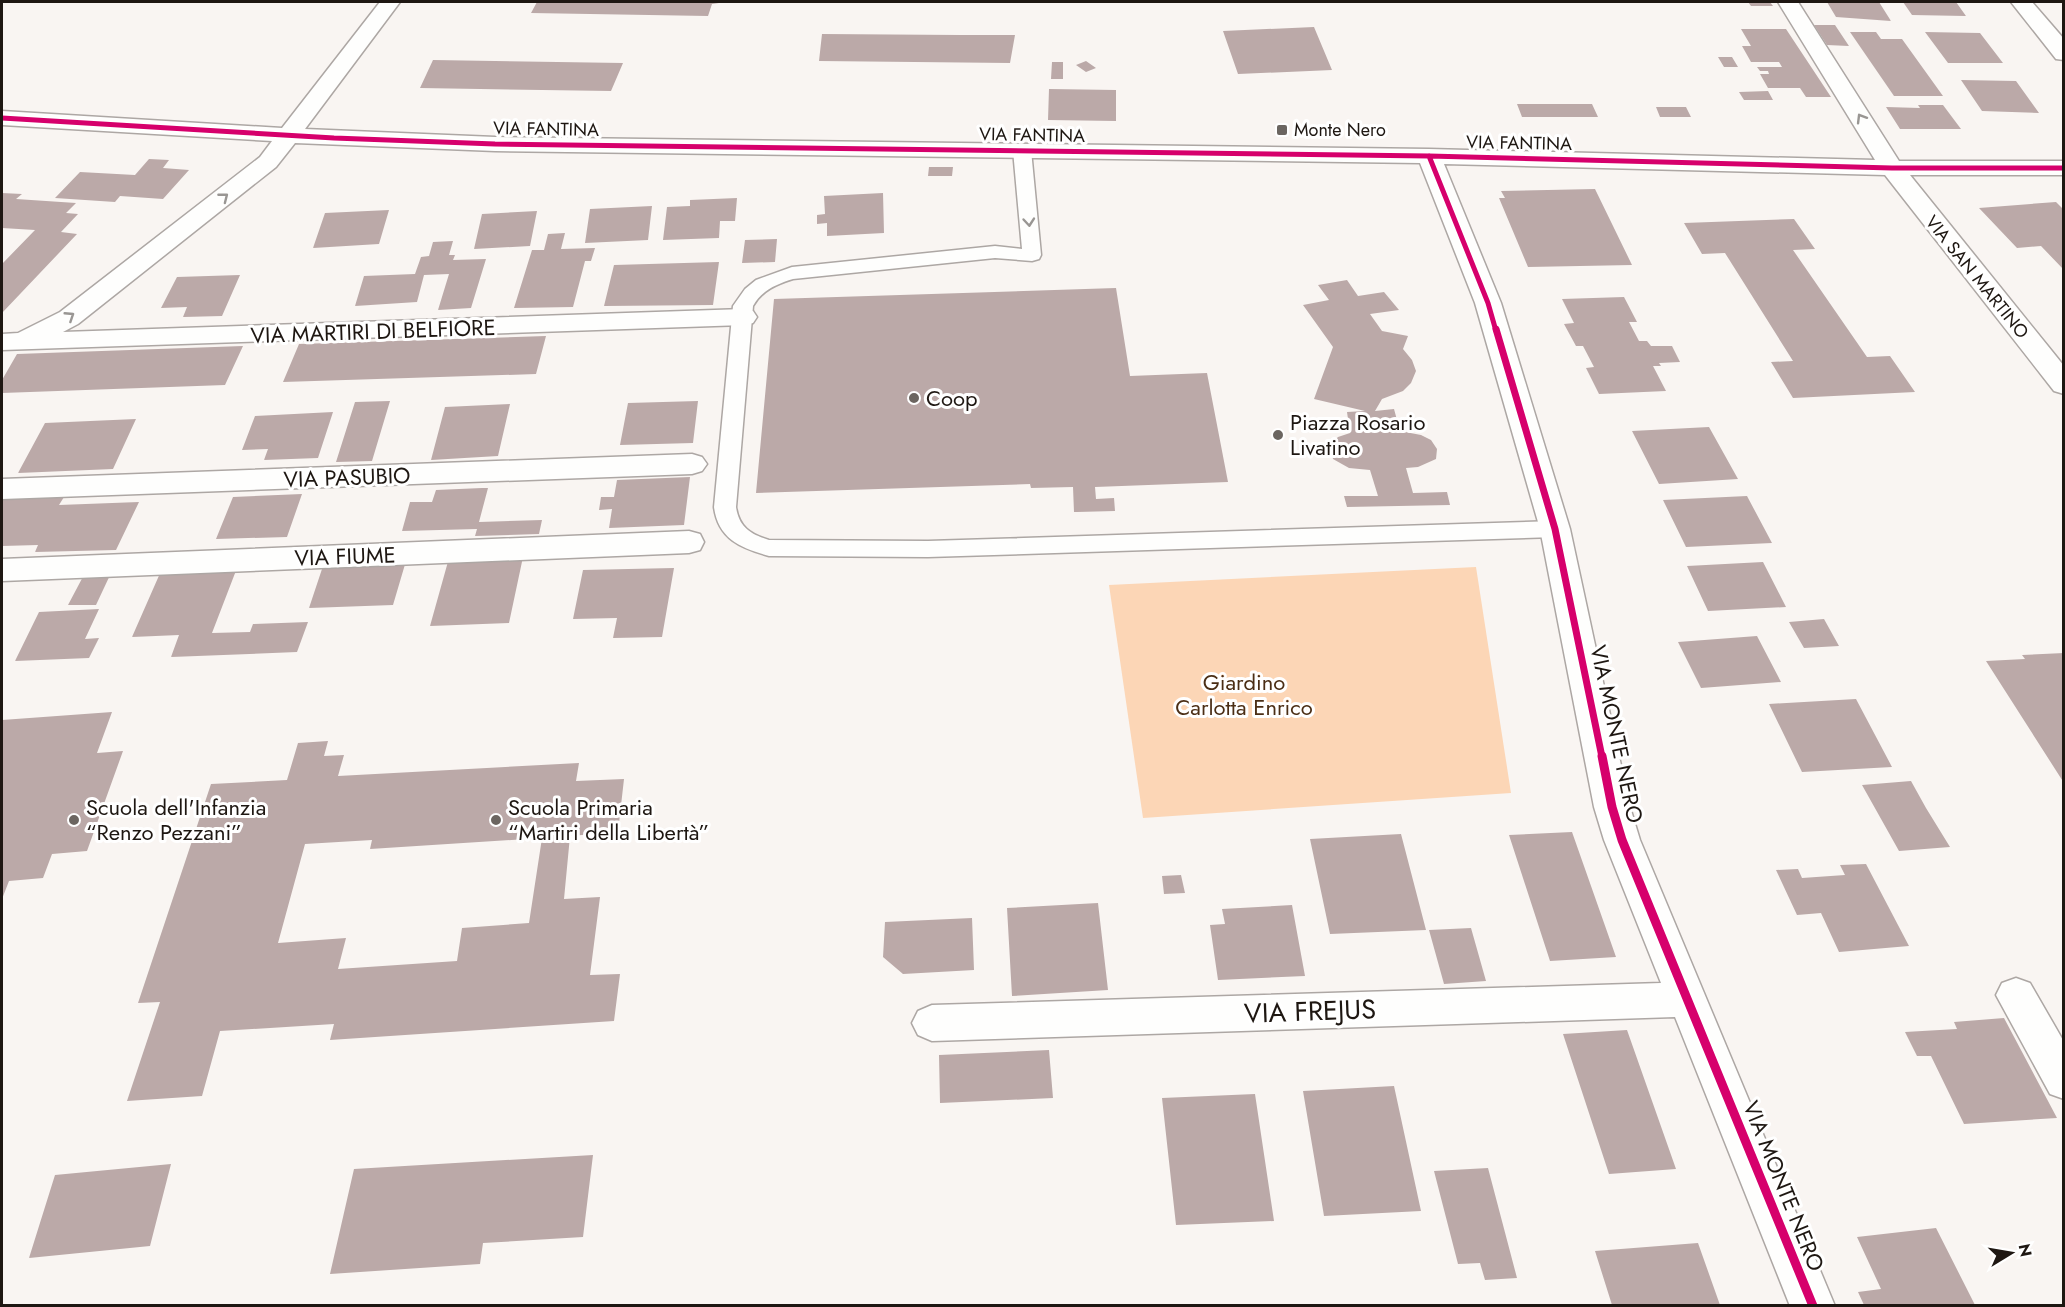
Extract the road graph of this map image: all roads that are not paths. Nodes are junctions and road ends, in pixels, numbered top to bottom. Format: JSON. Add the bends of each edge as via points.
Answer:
{"nodes":[{"id":1,"x":390,"y":2,"type":"edge"},
{"id":2,"x":1788,"y":2,"type":"edge"},
{"id":3,"x":2021,"y":2,"type":"edge"},
{"id":4,"x":2064,"y":54,"type":"edge"},
{"id":5,"x":2,"y":118,"type":"edge"},
{"id":6,"x":290,"y":135,"type":"junction"},
{"id":7,"x":1023,"y":150,"type":"junction"},
{"id":8,"x":1430,"y":156,"type":"junction"},
{"id":9,"x":1892,"y":168,"type":"junction"},
{"id":10,"x":2064,"y":168,"type":"edge"},
{"id":11,"x":744,"y":317,"type":"junction"},
{"id":12,"x":7,"y":347,"type":"edge"},
{"id":13,"x":2064,"y":385,"type":"edge"},
{"id":14,"x":692,"y":464,"type":"dead end"},
{"id":15,"x":2,"y":489,"type":"edge"},
{"id":16,"x":1555,"y":529,"type":"junction"},
{"id":17,"x":689,"y":542,"type":"dead end"},
{"id":18,"x":2,"y":570,"type":"edge"},
{"id":19,"x":2016,"y":995,"type":"dead end"},
{"id":20,"x":1687,"y":999,"type":"junction"},
{"id":21,"x":932,"y":1023,"type":"dead end"},
{"id":22,"x":2064,"y":1081,"type":"edge"},
{"id":23,"x":1813,"y":1305,"type":"edge"}],
"edges":[{"from":1,"to":6,"type":"street"},
{"from":9,"to":2,"type":"street","name":"VIA SAN MARTINO","one_way":true},
{"from":3,"to":4,"type":"street"},
{"from":5,"to":6,"type":"street","name":"VIA FANTINA"},
{"from":6,"to":7,"type":"street","name":"VIA FANTINA","via":[[495,144]]},
{"from":12,"to":6,"type":"street","one_way":true,"via":[[69,318],[268,162]]},
{"from":7,"to":8,"type":"street","name":"VIA FANTINA"},
{"from":7,"to":11,"type":"lane","one_way":true,"via":[[1032,255],[995,252],[792,273],[759,285],[748,295]]},
{"from":8,"to":9,"type":"street","name":"VIA FANTINA"},
{"from":8,"to":16,"type":"street","name":"VIA MONTE NERO","via":[[1488,303]]},
{"from":9,"to":10,"type":"street","name":"VIA FANTINA"},
{"from":9,"to":13,"type":"street","name":"VIA SAN MARTINO"},
{"from":11,"to":12,"type":"street","name":"VIA MARTIRI DI BELFIORE"},
{"from":11,"to":16,"type":"lane","via":[[726,519],[735,533],[753,544],[769,548],[928,549]]},
{"from":14,"to":15,"type":"street","name":"VIA PASUBIO"},
{"from":16,"to":20,"type":"street","name":"VIA MONTE NERO","via":[[1612,807]]},
{"from":17,"to":18,"type":"street","name":"VIA FIUME"},
{"from":19,"to":22,"type":"street"},
{"from":20,"to":21,"type":"street","name":"VIA FREJUS"},
{"from":20,"to":23,"type":"street","name":"VIA MONTE NERO"}]}
